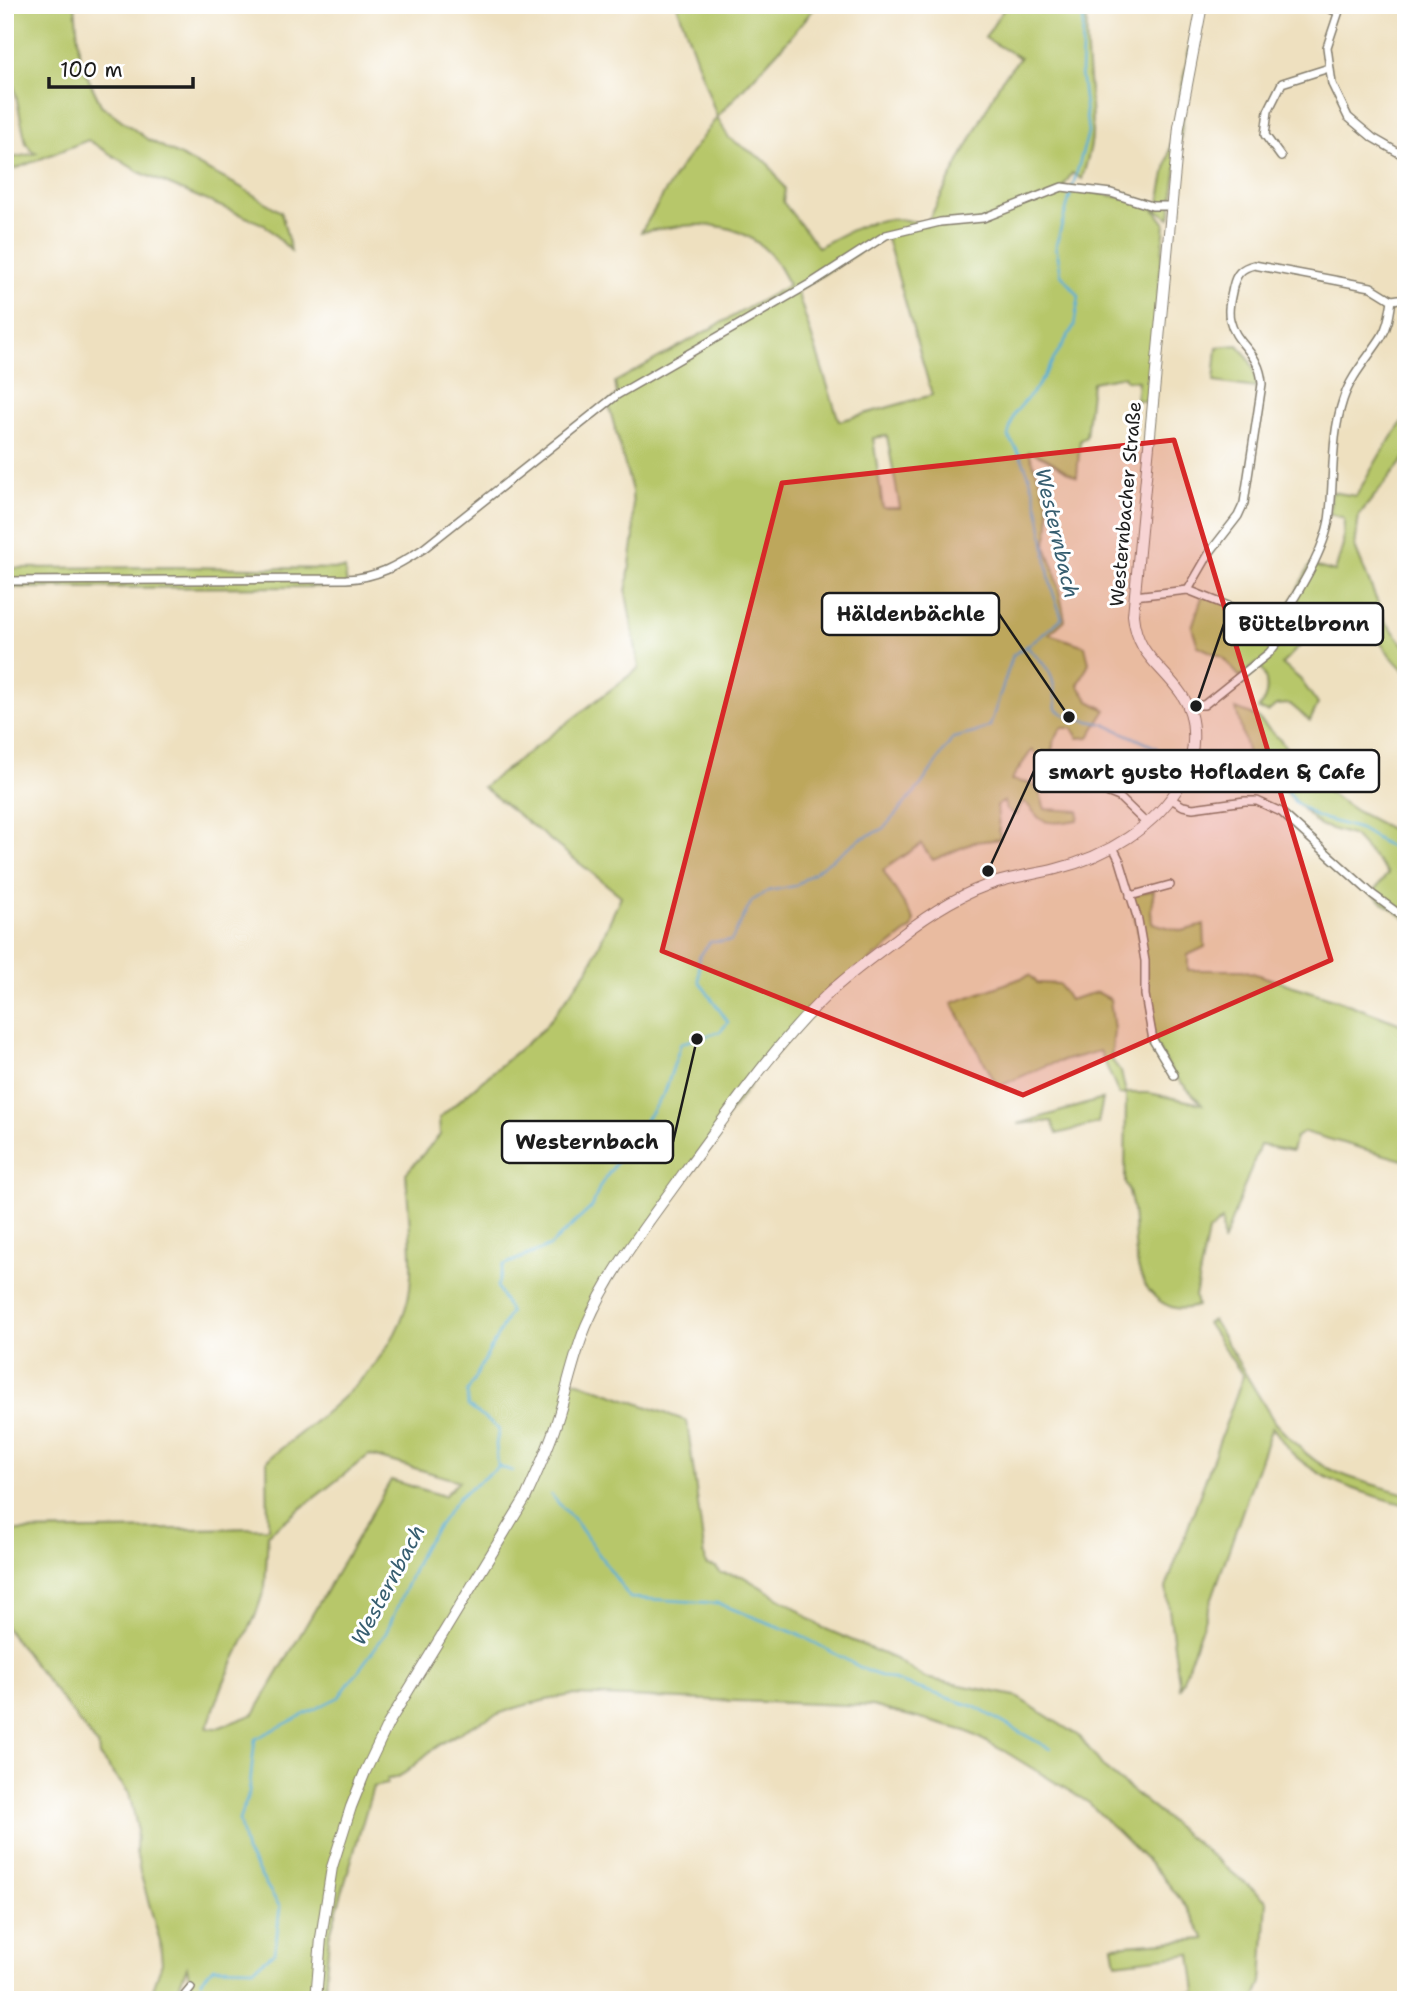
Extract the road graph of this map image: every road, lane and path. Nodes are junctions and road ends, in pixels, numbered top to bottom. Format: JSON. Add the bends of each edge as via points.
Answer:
{"nodes":[{"id":1,"x":1202,"y":5,"type":"edge"},
{"id":2,"x":1320,"y":5,"type":"edge"},
{"id":3,"x":1340,"y":9,"type":"edge"},
{"id":4,"x":1329,"y":68,"type":"junction"},
{"id":5,"x":1406,"y":156,"type":"edge"},
{"id":6,"x":1281,"y":157,"type":"dead end"},
{"id":7,"x":1172,"y":206,"type":"junction"},
{"id":8,"x":1406,"y":298,"type":"edge"},
{"id":9,"x":1392,"y":299,"type":"junction"},
{"id":10,"x":5,"y":581,"type":"edge"},
{"id":11,"x":1188,"y":590,"type":"junction"},
{"id":12,"x":1134,"y":596,"type":"junction"},
{"id":13,"x":1287,"y":610,"type":"junction"},
{"id":14,"x":1187,"y":705,"type":"junction"},
{"id":15,"x":1060,"y":773,"type":"dead end"},
{"id":16,"x":1171,"y":799,"type":"junction"},
{"id":17,"x":1146,"y":823,"type":"junction"},
{"id":18,"x":1113,"y":847,"type":"junction"},
{"id":19,"x":1170,"y":885,"type":"dead end"},
{"id":20,"x":1130,"y":896,"type":"junction"},
{"id":21,"x":1406,"y":919,"type":"edge"},
{"id":22,"x":1174,"y":1075,"type":"dead end"},
{"id":23,"x":191,"y":1988,"type":"dead end"},
{"id":24,"x":181,"y":2000,"type":"edge"},
{"id":25,"x":316,"y":2000,"type":"edge"}],
"edges":[{"from":1,"to":7,"type":"street","name":"Westernbacher Straße","via":[[1179,127]]},
{"from":2,"to":3,"type":"street"},
{"from":3,"to":4,"type":"street","via":[[1327,47]]},
{"from":4,"to":5,"type":"street","via":[[1348,117]]},
{"from":4,"to":6,"type":"street","via":[[1282,83],[1268,111],[1265,135]]},
{"from":7,"to":10,"type":"street","via":[[1062,187],[983,218],[886,235],[617,395],[423,549],[390,570],[346,579]]},
{"from":7,"to":12,"type":"street","name":"Westernbacher Straße"},
{"from":8,"to":9,"type":"street"},
{"from":9,"to":11,"type":"street","via":[[1371,288],[1254,265],[1235,278],[1229,318],[1257,361],[1262,384],[1244,503]]},
{"from":9,"to":13,"type":"street","via":[[1383,335],[1344,397],[1324,541]]},
{"from":11,"to":12,"type":"street"},
{"from":11,"to":13,"type":"street","via":[[1261,619]]},
{"from":12,"to":14,"type":"street","name":"Westernbacher Straße","via":[[1138,640]]},
{"from":13,"to":14,"type":"street","via":[[1289,628],[1269,653],[1204,705]]},
{"from":14,"to":16,"type":"street","name":"Westernbacher Straße","via":[[1193,747],[1190,764]]},
{"from":15,"to":17,"type":"street","via":[[1119,797]]},
{"from":16,"to":17,"type":"street","name":"Westernbacher Straße"},
{"from":16,"to":21,"type":"street","via":[[1188,808],[1245,801],[1268,805]]},
{"from":17,"to":18,"type":"street","name":"Westernbacher Straße"},
{"from":18,"to":20,"type":"street"},
{"from":18,"to":25,"type":"street","name":"Westernbacher Straße","via":[[1079,862],[978,889],[901,935],[831,991],[724,1116],[622,1258],[586,1328],[540,1468],[388,1724],[351,1807],[332,1867]]},
{"from":19,"to":20,"type":"street"},
{"from":20,"to":22,"type":"street","via":[[1145,961],[1153,1040]]},
{"from":23,"to":24,"type":"street"}]}
